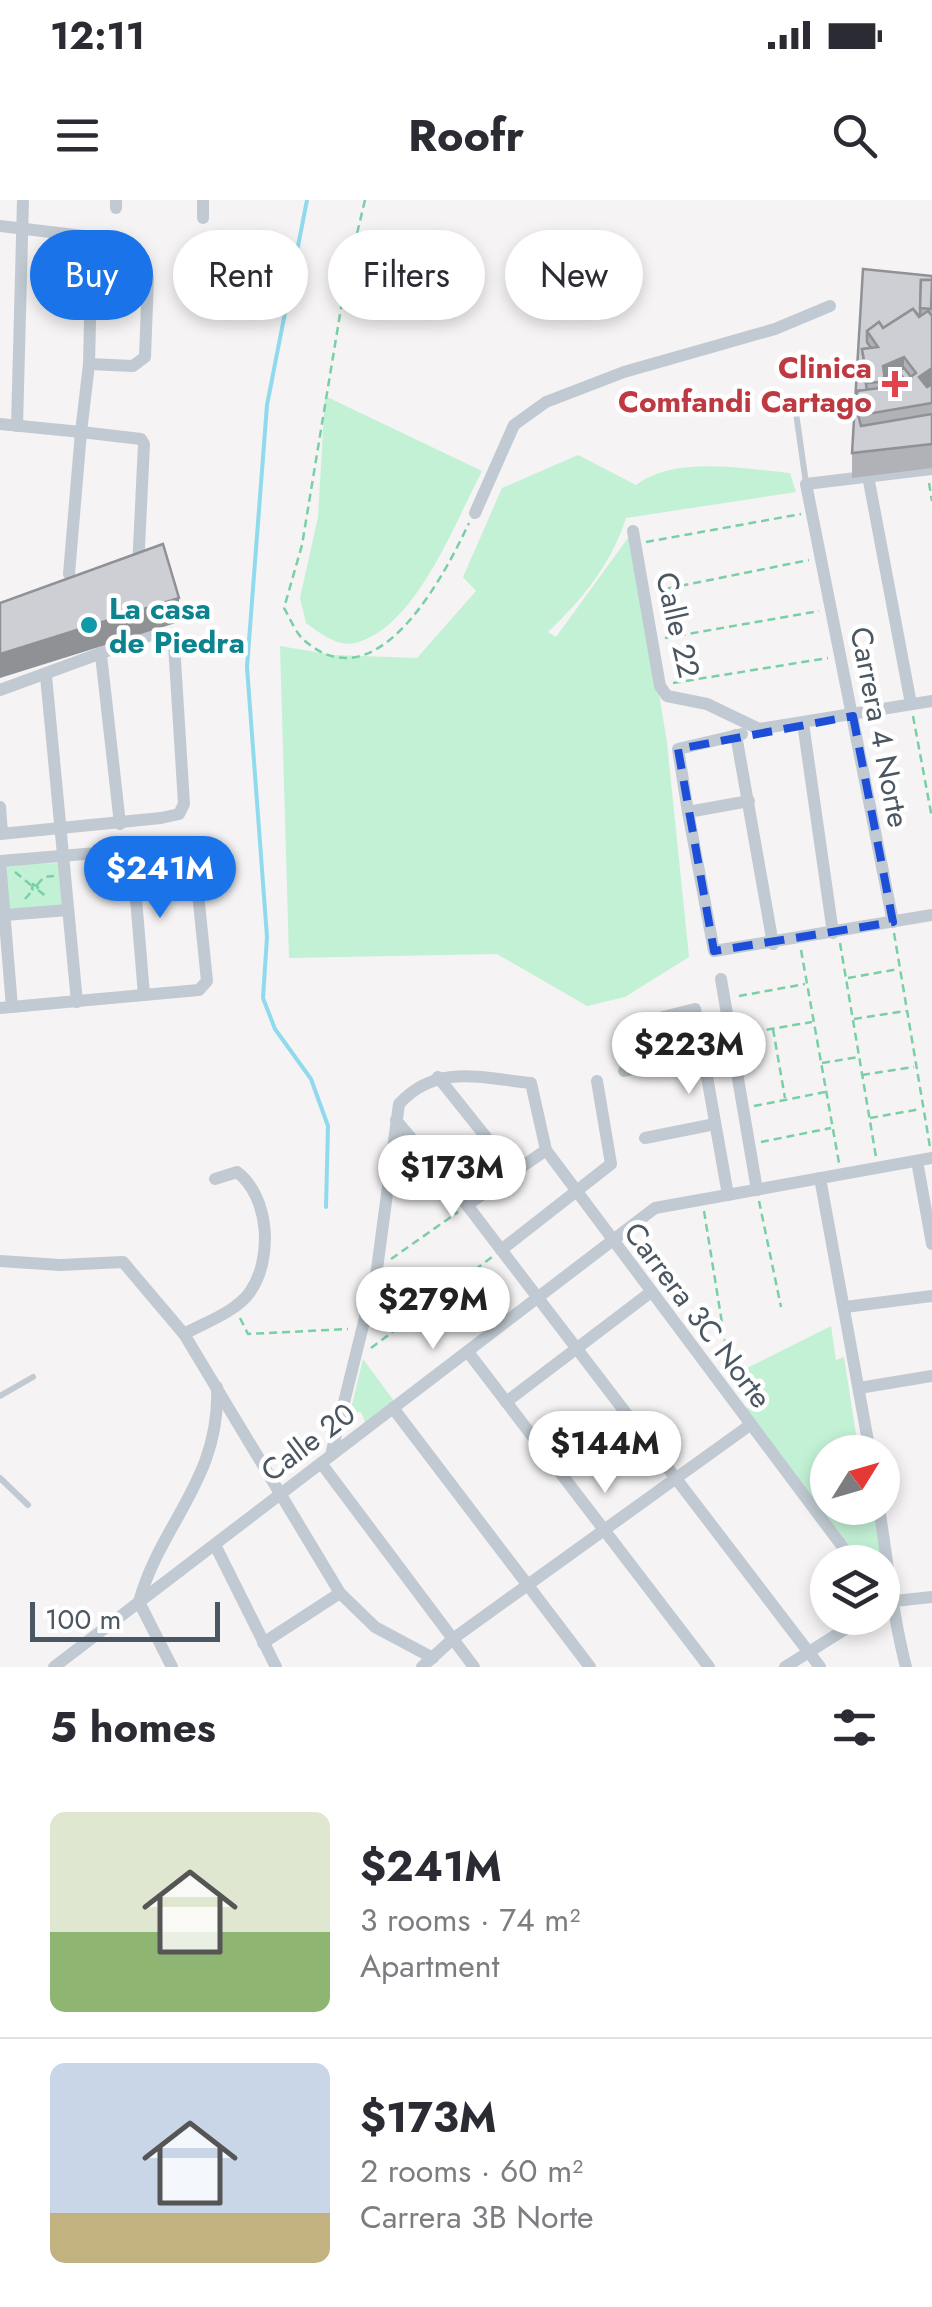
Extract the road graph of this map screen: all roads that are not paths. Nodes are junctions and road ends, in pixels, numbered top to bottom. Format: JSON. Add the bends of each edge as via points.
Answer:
{"nodes":[{"id":1,"x":24,"y":200,"type":"edge"},
{"id":2,"x":203,"y":200,"type":"edge"},
{"id":3,"x":203,"y":218,"type":"dead end"},
{"id":4,"x":0,"y":226,"type":"edge"},
{"id":5,"x":20,"y":230,"type":"junction"},
{"id":6,"x":30,"y":231,"type":"edge"},
{"id":7,"x":830,"y":306,"type":"dead end"},
{"id":8,"x":91,"y":320,"type":"edge"},
{"id":9,"x":146,"y":320,"type":"edge"},
{"id":10,"x":89,"y":364,"type":"junction"},
{"id":11,"x":796,"y":414,"type":"dead end"},
{"id":12,"x":0,"y":424,"type":"edge"},
{"id":13,"x":17,"y":426,"type":"junction"},
{"id":14,"x":81,"y":432,"type":"junction"},
{"id":15,"x":929,"y":469,"type":"edge"},
{"id":16,"x":868,"y":476,"type":"junction"},
{"id":17,"x":806,"y":484,"type":"junction"},
{"id":18,"x":474,"y":513,"type":"road end"},
{"id":19,"x":634,"y":538,"type":"road end"},
{"id":20,"x":138,"y":572,"type":"edge"},
{"id":21,"x":69,"y":574,"type":"edge"},
{"id":22,"x":101,"y":654,"type":"junction"},
{"id":23,"x":46,"y":676,"type":"junction"},
{"id":24,"x":0,"y":690,"type":"edge"},
{"id":25,"x":932,"y":701,"type":"edge"},
{"id":26,"x":911,"y":704,"type":"junction"},
{"id":27,"x":853,"y":716,"type":"junction"},
{"id":28,"x":802,"y":723,"type":"junction"},
{"id":29,"x":759,"y":729,"type":"junction"},
{"id":30,"x":736,"y":736,"type":"junction"},
{"id":31,"x":749,"y":801,"type":"junction"},
{"id":32,"x":0,"y":807,"type":"edge"},
{"id":33,"x":688,"y":812,"type":"junction"},
{"id":34,"x":120,"y":824,"type":"junction"},
{"id":35,"x":60,"y":828,"type":"junction"},
{"id":36,"x":1,"y":834,"type":"edge"},
{"id":37,"x":132,"y":850,"type":"junction"},
{"id":38,"x":63,"y":856,"type":"junction"},
{"id":39,"x":2,"y":862,"type":"edge"},
{"id":40,"x":68,"y":910,"type":"junction"},
{"id":41,"x":5,"y":915,"type":"junction"},
{"id":42,"x":932,"y":915,"type":"edge"},
{"id":43,"x":893,"y":922,"type":"junction"},
{"id":44,"x":836,"y":932,"type":"junction"},
{"id":45,"x":773,"y":944,"type":"junction"},
{"id":46,"x":721,"y":979,"type":"dead end"},
{"id":47,"x":144,"y":994,"type":"junction"},
{"id":48,"x":77,"y":1002,"type":"junction"},
{"id":49,"x":6,"y":1008,"type":"edge"},
{"id":50,"x":664,"y":1017,"type":"dead end"},
{"id":51,"x":703,"y":1054,"type":"junction"},
{"id":52,"x":624,"y":1071,"type":"dead end"},
{"id":53,"x":438,"y":1077,"type":"junction"},
{"id":54,"x":597,"y":1081,"type":"dead end"},
{"id":55,"x":396,"y":1120,"type":"junction"},
{"id":56,"x":715,"y":1124,"type":"junction"},
{"id":57,"x":645,"y":1138,"type":"dead end"},
{"id":58,"x":546,"y":1150,"type":"junction"},
{"id":59,"x":925,"y":1160,"type":"edge"},
{"id":60,"x":514,"y":1172,"type":"junction"},
{"id":61,"x":820,"y":1178,"type":"junction"},
{"id":62,"x":215,"y":1179,"type":"dead end"},
{"id":63,"x":757,"y":1190,"type":"junction"},
{"id":64,"x":575,"y":1192,"type":"junction"},
{"id":65,"x":728,"y":1195,"type":"junction"},
{"id":66,"x":467,"y":1205,"type":"junction"},
{"id":67,"x":611,"y":1242,"type":"junction"},
{"id":68,"x":932,"y":1244,"type":"edge"},
{"id":69,"x":501,"y":1250,"type":"junction"},
{"id":70,"x":0,"y":1261,"type":"edge"},
{"id":71,"x":650,"y":1292,"type":"junction"},
{"id":72,"x":932,"y":1296,"type":"edge"},
{"id":73,"x":537,"y":1297,"type":"junction"},
{"id":74,"x":845,"y":1307,"type":"junction"},
{"id":75,"x":184,"y":1334,"type":"junction"},
{"id":76,"x":578,"y":1350,"type":"junction"},
{"id":77,"x":468,"y":1352,"type":"junction"},
{"id":78,"x":932,"y":1376,"type":"edge"},
{"id":79,"x":33,"y":1378,"type":"dead end"},
{"id":80,"x":217,"y":1385,"type":"junction"},
{"id":81,"x":860,"y":1388,"type":"junction"},
{"id":82,"x":0,"y":1396,"type":"edge"},
{"id":83,"x":506,"y":1402,"type":"junction"},
{"id":84,"x":394,"y":1408,"type":"junction"},
{"id":85,"x":750,"y":1425,"type":"junction"},
{"id":86,"x":867,"y":1435,"type":"edge"},
{"id":87,"x":326,"y":1459,"type":"junction"},
{"id":88,"x":0,"y":1478,"type":"edge"},
{"id":89,"x":676,"y":1478,"type":"junction"},
{"id":90,"x":280,"y":1495,"type":"junction"},
{"id":91,"x":28,"y":1505,"type":"dead end"},
{"id":92,"x":604,"y":1530,"type":"junction"},
{"id":93,"x":214,"y":1545,"type":"junction"},
{"id":94,"x":841,"y":1545,"type":"edge"},
{"id":95,"x":527,"y":1586,"type":"junction"},
{"id":96,"x":340,"y":1593,"type":"junction"},
{"id":97,"x":932,"y":1597,"type":"edge"},
{"id":98,"x":900,"y":1599,"type":"edge"},
{"id":99,"x":140,"y":1602,"type":"junction"},
{"id":100,"x":834,"y":1635,"type":"edge"},
{"id":101,"x":895,"y":1635,"type":"edge"},
{"id":102,"x":454,"y":1638,"type":"junction"},
{"id":103,"x":263,"y":1643,"type":"junction"},
{"id":104,"x":808,"y":1650,"type":"junction"},
{"id":105,"x":427,"y":1663,"type":"edge"},
{"id":106,"x":54,"y":1667,"type":"edge"},
{"id":107,"x":172,"y":1667,"type":"edge"},
{"id":108,"x":276,"y":1667,"type":"edge"},
{"id":109,"x":474,"y":1667,"type":"edge"},
{"id":110,"x":590,"y":1667,"type":"edge"},
{"id":111,"x":709,"y":1667,"type":"edge"},
{"id":112,"x":785,"y":1667,"type":"edge"},
{"id":113,"x":820,"y":1667,"type":"edge"},
{"id":114,"x":906,"y":1667,"type":"edge"}],
"edges":[{"from":1,"to":5,"type":"street"},
{"from":2,"to":3,"type":"street"},
{"from":4,"to":5,"type":"street"},
{"from":5,"to":6,"type":"street"},
{"from":5,"to":13,"type":"street"},
{"from":7,"to":18,"type":"street","via":[[546,402],[514,425]]},
{"from":8,"to":10,"type":"street"},
{"from":9,"to":10,"type":"street","via":[[145,357],[133,366]]},
{"from":10,"to":14,"type":"street"},
{"from":11,"to":17,"type":"lane"},
{"from":12,"to":13,"type":"street"},
{"from":13,"to":14,"type":"street"},
{"from":14,"to":20,"type":"street","via":[[144,444]]},
{"from":14,"to":21,"type":"street"},
{"from":15,"to":16,"type":"street"},
{"from":16,"to":17,"type":"street"},
{"from":16,"to":26,"type":"street","name":"Carrera 4 Norte"},
{"from":17,"to":27,"type":"street","name":"Carrera 4 Norte"},
{"from":19,"to":29,"type":"street","name":"Calle 22","via":[[660,686],[675,700],[707,704]]},
{"from":22,"to":23,"type":"street"},
{"from":22,"to":34,"type":"street"},
{"from":22,"to":34,"type":"street","via":[[156,633],[174,644],[184,804],[180,814]]},
{"from":23,"to":24,"type":"street"},
{"from":23,"to":35,"type":"street"},
{"from":25,"to":26,"type":"street"},
{"from":26,"to":27,"type":"street"},
{"from":27,"to":28,"type":"street"},
{"from":27,"to":43,"type":"street","name":"Carrera 4 Norte"},
{"from":28,"to":29,"type":"street"},
{"from":28,"to":44,"type":"street"},
{"from":29,"to":30,"type":"street"},
{"from":30,"to":31,"type":"street"},
{"from":30,"to":33,"type":"street","via":[[678,749]]},
{"from":31,"to":33,"type":"street"},
{"from":31,"to":45,"type":"street"},
{"from":32,"to":36,"type":"street"},
{"from":33,"to":45,"type":"street","via":[[714,951]]},
{"from":34,"to":35,"type":"street"},
{"from":35,"to":36,"type":"street"},
{"from":35,"to":38,"type":"street"},
{"from":37,"to":38,"type":"street"},
{"from":37,"to":47,"type":"street"},
{"from":37,"to":47,"type":"street","via":[[193,845],[207,981],[199,990]]},
{"from":38,"to":39,"type":"street"},
{"from":38,"to":40,"type":"street"},
{"from":39,"to":41,"type":"street"},
{"from":40,"to":41,"type":"street"},
{"from":40,"to":48,"type":"street"},
{"from":41,"to":49,"type":"street"},
{"from":42,"to":43,"type":"street"},
{"from":43,"to":44,"type":"street"},
{"from":44,"to":45,"type":"street"},
{"from":46,"to":63,"type":"street"},
{"from":47,"to":48,"type":"street"},
{"from":48,"to":49,"type":"street"},
{"from":50,"to":51,"type":"street","via":[[695,1009]]},
{"from":51,"to":52,"type":"street"},
{"from":51,"to":56,"type":"street"},
{"from":53,"to":55,"type":"street","via":[[416,1086],[399,1104]]},
{"from":53,"to":58,"type":"street","name":"Carrera 3C Norte","via":[[531,1084]]},
{"from":53,"to":60,"type":"street"},
{"from":54,"to":64,"type":"street","via":[[611,1164]]},
{"from":55,"to":66,"type":"street"},
{"from":55,"to":87,"type":"street","via":[[377,1269]]},
{"from":56,"to":57,"type":"street"},
{"from":56,"to":65,"type":"street"},
{"from":58,"to":60,"type":"street"},
{"from":58,"to":64,"type":"street","name":"Carrera 3C Norte"},
{"from":59,"to":61,"type":"street","name":"Calle 20"},
{"from":59,"to":68,"type":"street"},
{"from":60,"to":66,"type":"street"},
{"from":61,"to":63,"type":"street","name":"Calle 20"},
{"from":61,"to":74,"type":"street"},
{"from":62,"to":75,"type":"street","via":[[236,1172],[259,1196],[265,1257],[249,1294]]},
{"from":63,"to":65,"type":"street","name":"Calle 20"},
{"from":64,"to":67,"type":"street","name":"Carrera 3C Norte"},
{"from":64,"to":69,"type":"street"},
{"from":65,"to":67,"type":"street","name":"Calle 20","via":[[656,1208]]},
{"from":66,"to":69,"type":"street"},
{"from":67,"to":71,"type":"street","name":"Carrera 3C Norte"},
{"from":67,"to":73,"type":"street","name":"Calle 20"},
{"from":69,"to":73,"type":"street"},
{"from":70,"to":75,"type":"street","via":[[123,1262]]},
{"from":71,"to":76,"type":"street"},
{"from":71,"to":85,"type":"street","name":"Carrera 3C Norte"},
{"from":72,"to":74,"type":"street"},
{"from":73,"to":76,"type":"street"},
{"from":73,"to":77,"type":"street","name":"Calle 20"},
{"from":74,"to":81,"type":"street"},
{"from":75,"to":80,"type":"street"},
{"from":76,"to":83,"type":"street"},
{"from":76,"to":89,"type":"street"},
{"from":77,"to":83,"type":"street"},
{"from":77,"to":84,"type":"street","name":"Calle 20"},
{"from":78,"to":81,"type":"street"},
{"from":79,"to":82,"type":"lane"},
{"from":80,"to":90,"type":"street"},
{"from":80,"to":99,"type":"street","via":[[202,1473],[147,1572]]},
{"from":81,"to":86,"type":"street"},
{"from":83,"to":92,"type":"street"},
{"from":84,"to":87,"type":"street","name":"Calle 20"},
{"from":84,"to":95,"type":"street"},
{"from":85,"to":89,"type":"street"},
{"from":85,"to":94,"type":"street","name":"Carrera 3C Norte"},
{"from":87,"to":90,"type":"street","name":"Calle 20"},
{"from":87,"to":102,"type":"street"},
{"from":88,"to":91,"type":"lane"},
{"from":89,"to":92,"type":"street"},
{"from":89,"to":104,"type":"street"},
{"from":90,"to":93,"type":"street","name":"Calle 20"},
{"from":90,"to":96,"type":"street"},
{"from":92,"to":95,"type":"street"},
{"from":92,"to":111,"type":"street"},
{"from":93,"to":99,"type":"street","name":"Calle 20"},
{"from":93,"to":103,"type":"street"},
{"from":95,"to":102,"type":"street"},
{"from":95,"to":110,"type":"street"},
{"from":96,"to":103,"type":"street"},
{"from":96,"to":105,"type":"street"},
{"from":97,"to":98,"type":"street"},
{"from":99,"to":106,"type":"street","name":"Calle 20"},
{"from":99,"to":107,"type":"street"},
{"from":100,"to":104,"type":"street"},
{"from":101,"to":114,"type":"street"},
{"from":102,"to":105,"type":"street"},
{"from":102,"to":109,"type":"street"},
{"from":103,"to":108,"type":"street"},
{"from":104,"to":112,"type":"street"},
{"from":104,"to":113,"type":"street"}]}
